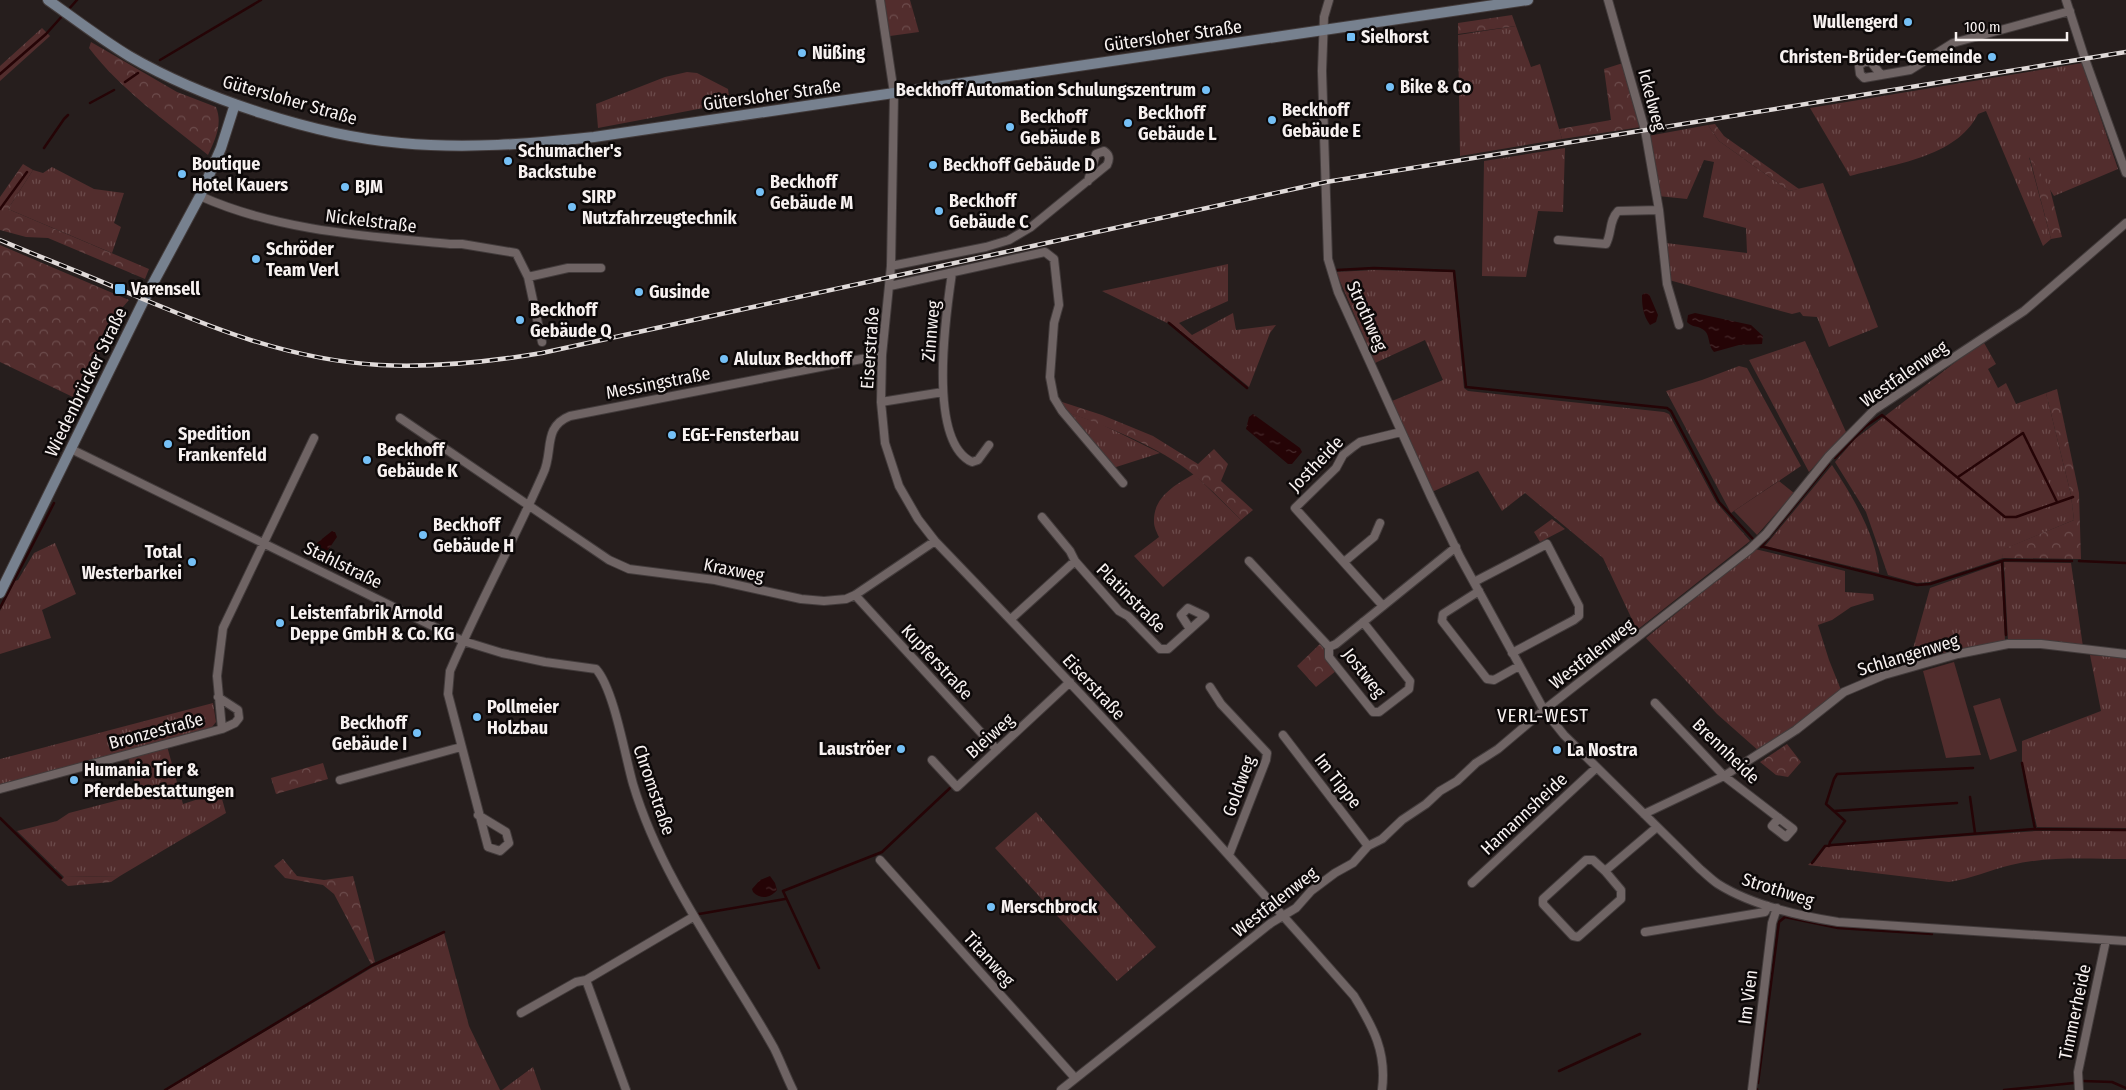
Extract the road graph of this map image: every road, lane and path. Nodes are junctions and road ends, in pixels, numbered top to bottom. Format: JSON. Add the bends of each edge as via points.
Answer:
{"nodes":[{"id":1,"x":880,"y":0,"type":"edge"},
{"id":2,"x":1329,"y":0,"type":"edge"},
{"id":3,"x":1528,"y":0,"type":"edge"},
{"id":4,"x":1608,"y":0,"type":"edge"},
{"id":5,"x":2066,"y":0,"type":"edge"},
{"id":6,"x":52,"y":3,"type":"edge"},
{"id":7,"x":2070,"y":12,"type":"junction"},
{"id":8,"x":1323,"y":30,"type":"junction"},
{"id":9,"x":1881,"y":75,"type":"dead end"},
{"id":10,"x":894,"y":94,"type":"junction"},
{"id":11,"x":235,"y":104,"type":"junction"},
{"id":12,"x":2126,"y":173,"type":"edge"},
{"id":13,"x":1088,"y":181,"type":"dead end"},
{"id":14,"x":200,"y":196,"type":"junction"},
{"id":15,"x":1659,"y":210,"type":"junction"},
{"id":16,"x":2126,"y":223,"type":"edge"},
{"id":17,"x":1558,"y":240,"type":"dead end"},
{"id":18,"x":891,"y":266,"type":"junction"},
{"id":19,"x":601,"y":268,"type":"dead end"},
{"id":20,"x":952,"y":273,"type":"junction"},
{"id":21,"x":528,"y":277,"type":"junction"},
{"id":22,"x":890,"y":286,"type":"junction"},
{"id":23,"x":1679,"y":325,"type":"dead end"},
{"id":24,"x":542,"y":342,"type":"dead end"},
{"id":25,"x":882,"y":355,"type":"junction"},
{"id":26,"x":943,"y":392,"type":"junction"},
{"id":27,"x":881,"y":402,"type":"junction"},
{"id":28,"x":400,"y":418,"type":"dead end"},
{"id":29,"x":1401,"y":432,"type":"junction"},
{"id":30,"x":314,"y":438,"type":"dead end"},
{"id":31,"x":989,"y":445,"type":"dead end"},
{"id":32,"x":71,"y":449,"type":"junction"},
{"id":33,"x":1123,"y":483,"type":"dead end"},
{"id":34,"x":529,"y":506,"type":"junction"},
{"id":35,"x":1042,"y":517,"type":"dead end"},
{"id":36,"x":1380,"y":523,"type":"dead end"},
{"id":37,"x":935,"y":541,"type":"junction"},
{"id":38,"x":264,"y":543,"type":"junction"},
{"id":39,"x":1456,"y":547,"type":"junction"},
{"id":40,"x":1075,"y":561,"type":"junction"},
{"id":41,"x":1250,"y":561,"type":"dead end"},
{"id":42,"x":1344,"y":562,"type":"junction"},
{"id":43,"x":1474,"y":582,"type":"junction"},
{"id":44,"x":1479,"y":591,"type":"junction"},
{"id":45,"x":0,"y":592,"type":"edge"},
{"id":46,"x":855,"y":595,"type":"junction"},
{"id":47,"x":1383,"y":606,"type":"junction"},
{"id":48,"x":1011,"y":620,"type":"junction"},
{"id":49,"x":1363,"y":622,"type":"junction"},
{"id":50,"x":1190,"y":629,"type":"dead end"},
{"id":51,"x":463,"y":641,"type":"junction"},
{"id":52,"x":1330,"y":647,"type":"junction"},
{"id":53,"x":1512,"y":653,"type":"junction"},
{"id":54,"x":2126,"y":654,"type":"edge"},
{"id":55,"x":1519,"y":666,"type":"junction"},
{"id":56,"x":596,"y":669,"type":"joint"},
{"id":57,"x":1070,"y":682,"type":"junction"},
{"id":58,"x":1210,"y":687,"type":"dead end"},
{"id":59,"x":218,"y":697,"type":"junction"},
{"id":60,"x":1655,"y":703,"type":"dead end"},
{"id":61,"x":1544,"y":710,"type":"junction"},
{"id":62,"x":222,"y":729,"type":"junction"},
{"id":63,"x":1283,"y":735,"type":"dead end"},
{"id":64,"x":461,"y":747,"type":"junction"},
{"id":65,"x":997,"y":750,"type":"junction"},
{"id":66,"x":932,"y":760,"type":"dead end"},
{"id":67,"x":1596,"y":768,"type":"junction"},
{"id":68,"x":1724,"y":776,"type":"junction"},
{"id":69,"x":340,"y":780,"type":"dead end"},
{"id":70,"x":0,"y":789,"type":"edge"},
{"id":71,"x":478,"y":814,"type":"junction"},
{"id":72,"x":1644,"y":814,"type":"junction"},
{"id":73,"x":1779,"y":818,"type":"dead end"},
{"id":74,"x":1657,"y":827,"type":"junction"},
{"id":75,"x":1368,"y":846,"type":"junction"},
{"id":76,"x":1229,"y":855,"type":"junction"},
{"id":77,"x":880,"y":860,"type":"dead end"},
{"id":78,"x":1605,"y":871,"type":"junction"},
{"id":79,"x":1472,"y":883,"type":"dead end"},
{"id":80,"x":1768,"y":906,"type":"junction"},
{"id":81,"x":1777,"y":908,"type":"junction"},
{"id":82,"x":1283,"y":915,"type":"junction"},
{"id":83,"x":693,"y":917,"type":"junction"},
{"id":84,"x":1645,"y":932,"type":"dead end"},
{"id":85,"x":2106,"y":940,"type":"junction"},
{"id":86,"x":2126,"y":941,"type":"edge"},
{"id":87,"x":586,"y":980,"type":"junction"},
{"id":88,"x":521,"y":1014,"type":"dead end"},
{"id":89,"x":1075,"y":1078,"type":"junction"},
{"id":90,"x":626,"y":1090,"type":"edge"},
{"id":91,"x":793,"y":1090,"type":"edge"},
{"id":92,"x":1061,"y":1090,"type":"edge"},
{"id":93,"x":1382,"y":1090,"type":"edge"},
{"id":94,"x":1752,"y":1090,"type":"edge"},
{"id":95,"x":2079,"y":1090,"type":"edge"}],
"edges":[{"from":1,"to":10,"type":"street","name":"Eiserstraße"},
{"from":2,"to":8,"type":"street","name":"Strothweg"},
{"from":3,"to":8,"type":"main road","name":"Gütersloher Straße"},
{"from":4,"to":15,"type":"street","name":"Ickelweg","via":[[1645,130]]},
{"from":5,"to":7,"type":"street"},
{"from":6,"to":11,"type":"main road","name":"Gütersloher Straße","via":[[130,56]]},
{"from":7,"to":9,"type":"street","via":[[1952,43],[1910,70]]},
{"from":7,"to":12,"type":"street"},
{"from":8,"to":10,"type":"main road","name":"Gütersloher Straße"},
{"from":8,"to":29,"type":"street","name":"Strothweg","via":[[1328,258],[1338,292]]},
{"from":10,"to":11,"type":"main road","name":"Gütersloher Straße","via":[[594,137],[489,146],[390,142],[313,127]]},
{"from":10,"to":18,"type":"street","name":"Eiserstraße"},
{"from":11,"to":14,"type":"main road","name":"Wiedenbrücker Straße","via":[[221,148]]},
{"from":13,"to":18,"type":"street","via":[[1031,227],[1009,240]]},
{"from":14,"to":21,"type":"street","name":"Nickelstraße","via":[[265,220],[516,253]]},
{"from":14,"to":32,"type":"main road","name":"Wiedenbrücker Straße","via":[[144,300]]},
{"from":15,"to":17,"type":"street","via":[[1618,210],[1613,216],[1606,244]]},
{"from":15,"to":23,"type":"street","name":"Ickelweg","via":[[1667,284]]},
{"from":16,"to":61,"type":"street","name":"Westfalenweg","via":[[2024,311],[1874,410],[1829,456],[1750,549]]},
{"from":18,"to":22,"type":"street","name":"Eiserstraße"},
{"from":19,"to":21,"type":"street","via":[[568,268]]},
{"from":20,"to":22,"type":"street"},
{"from":20,"to":26,"type":"street","name":"Zinnweg","via":[[944,328]]},
{"from":20,"to":33,"type":"street","via":[[1045,252],[1054,258],[1059,305],[1054,323],[1050,377],[1054,398]]},
{"from":21,"to":24,"type":"street","name":"Nickelstraße"},
{"from":22,"to":25,"type":"street","name":"Eiserstraße"},
{"from":25,"to":27,"type":"street","name":"Eiserstraße"},
{"from":25,"to":34,"type":"street","name":"Messingstraße","via":[[563,419],[552,433],[546,470]]},
{"from":26,"to":27,"type":"street"},
{"from":26,"to":31,"type":"street","name":"Zinnweg","via":[[951,433],[966,459],[978,460]]},
{"from":27,"to":37,"type":"street","name":"Eiserstraße","via":[[886,442],[899,486]]},
{"from":28,"to":34,"type":"street"},
{"from":29,"to":39,"type":"street","name":"Strothweg"},
{"from":29,"to":42,"type":"street","name":"Jostheide","via":[[1352,447],[1336,468],[1295,508]]},
{"from":30,"to":38,"type":"street"},
{"from":32,"to":38,"type":"street","name":"Stahlstraße"},
{"from":32,"to":45,"type":"main road","name":"Wiedenbrücker Straße"},
{"from":34,"to":46,"type":"street","name":"Kraxweg","via":[[609,560],[629,569],[715,580],[816,600],[832,601]]},
{"from":34,"to":51,"type":"street","name":"Messingstraße"},
{"from":35,"to":40,"type":"street","name":"Platinstraße"},
{"from":36,"to":42,"type":"street","via":[[1374,537]]},
{"from":37,"to":46,"type":"street","name":"Kraxweg"},
{"from":37,"to":48,"type":"street","name":"Eiserstraße"},
{"from":38,"to":51,"type":"street","name":"Stahlstraße"},
{"from":38,"to":59,"type":"street","name":"Bronzestraße","via":[[223,628],[217,676]]},
{"from":39,"to":43,"type":"street","name":"Strothweg"},
{"from":39,"to":47,"type":"street","name":"Jostweg"},
{"from":40,"to":48,"type":"street","name":"Platinstraße"},
{"from":40,"to":50,"type":"street","name":"Platinstraße","via":[[1119,611],[1160,649],[1168,649]]},
{"from":41,"to":52,"type":"street","name":"Jostweg"},
{"from":42,"to":47,"type":"street","name":"Jostheide"},
{"from":43,"to":44,"type":"street","name":"Strothweg"},
{"from":43,"to":53,"type":"street","via":[[1547,544],[1579,606],[1579,616]]},
{"from":44,"to":53,"type":"street","name":"Strothweg"},
{"from":44,"to":55,"type":"street","via":[[1443,614],[1442,621],[1487,679],[1494,680]]},
{"from":46,"to":65,"type":"street","name":"Kupferstraße"},
{"from":47,"to":49,"type":"street","name":"Jostweg"},
{"from":48,"to":57,"type":"street","name":"Eiserstraße"},
{"from":49,"to":52,"type":"street","name":"Jostweg"},
{"from":49,"to":52,"type":"street","name":"Jostweg","via":[[1411,686],[1379,712],[1373,712],[1329,657]]},
{"from":51,"to":56,"type":"street","name":"Stahlstraße","via":[[502,653]]},
{"from":51,"to":64,"type":"street","via":[[450,671],[448,694]]},
{"from":53,"to":55,"type":"street","name":"Strothweg"},
{"from":54,"to":68,"type":"street","name":"Schlangenweg","via":[[2019,644],[1924,662],[1844,692],[1796,730]]},
{"from":55,"to":61,"type":"street","name":"Strothweg"},
{"from":56,"to":83,"type":"street","name":"Chromstraße","via":[[608,692],[634,787],[666,867]]},
{"from":57,"to":65,"type":"street","name":"Bleiweg"},
{"from":57,"to":76,"type":"street","name":"Eiserstraße"},
{"from":58,"to":76,"type":"street","name":"Goldweg","via":[[1221,704],[1267,753]]},
{"from":59,"to":62,"type":"street","name":"Bronzestraße"},
{"from":59,"to":62,"type":"street","name":"Bronzestraße","via":[[238,710],[239,718]]},
{"from":60,"to":68,"type":"street","name":"Brennheide"},
{"from":61,"to":67,"type":"street","name":"Strothweg"},
{"from":61,"to":75,"type":"street","name":"Westfalenweg","via":[[1382,839]]},
{"from":62,"to":70,"type":"street","name":"Bronzestraße"},
{"from":63,"to":75,"type":"street","name":"Im Tippe"},
{"from":64,"to":69,"type":"street"},
{"from":64,"to":71,"type":"street"},
{"from":65,"to":66,"type":"street","name":"Bleiweg","via":[[957,787]]},
{"from":67,"to":72,"type":"street","name":"Strothweg"},
{"from":67,"to":79,"type":"street","name":"Hamannsheide"},
{"from":68,"to":72,"type":"street","name":"Schlangenweg"},
{"from":68,"to":73,"type":"street","name":"Brennheide"},
{"from":71,"to":71,"type":"street","via":[[488,847],[500,852],[509,843],[506,832]]},
{"from":72,"to":74,"type":"street","name":"Strothweg"},
{"from":74,"to":78,"type":"street"},
{"from":74,"to":80,"type":"street","name":"Strothweg","via":[[1718,884]]},
{"from":75,"to":82,"type":"street","name":"Westfalenweg","via":[[1353,863],[1335,873],[1296,908]]},
{"from":76,"to":82,"type":"street","name":"Eiserstraße"},
{"from":77,"to":89,"type":"street","name":"Titanweg"},
{"from":78,"to":78,"type":"street","via":[[1593,860],[1586,860],[1543,899],[1543,904],[1573,936],[1578,937],[1620,899],[1621,890]]},
{"from":80,"to":81,"type":"street","name":"Strothweg"},
{"from":80,"to":84,"type":"street","via":[[1765,912]]},
{"from":81,"to":85,"type":"street","name":"Strothweg","via":[[1838,922]]},
{"from":81,"to":94,"type":"street","name":"Im Vien","via":[[1772,922]]},
{"from":82,"to":89,"type":"street","name":"Westfalenweg"},
{"from":82,"to":93,"type":"street","name":"Eiserstraße","via":[[1354,996],[1372,1026],[1382,1060]]},
{"from":83,"to":87,"type":"street"},
{"from":83,"to":91,"type":"street","name":"Chromstraße","via":[[775,1050]]},
{"from":85,"to":86,"type":"street","name":"Strothweg"},
{"from":85,"to":95,"type":"street","name":"Timmerheide","via":[[2078,1072]]},
{"from":87,"to":88,"type":"street","via":[[576,982]]},
{"from":87,"to":90,"type":"street"},
{"from":89,"to":92,"type":"street","name":"Westfalenweg"}]}
